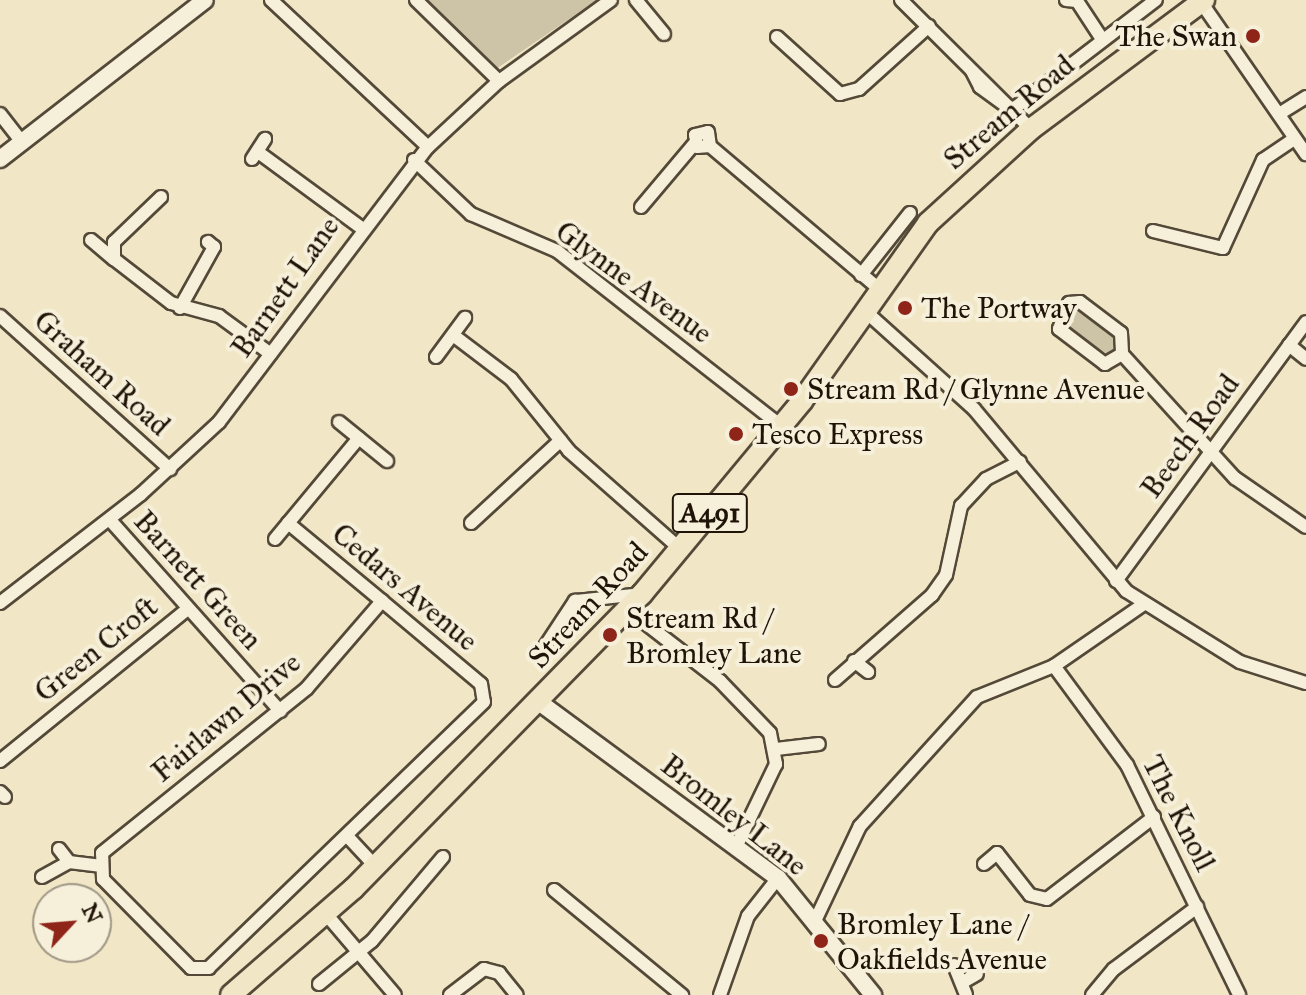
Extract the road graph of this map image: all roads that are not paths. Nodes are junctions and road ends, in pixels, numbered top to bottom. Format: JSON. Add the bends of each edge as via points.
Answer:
{"nodes":[{"id":1,"x":205,"y":0,"type":"edge"},
{"id":2,"x":271,"y":0,"type":"edge"},
{"id":3,"x":416,"y":0,"type":"edge"},
{"id":4,"x":611,"y":0,"type":"edge"},
{"id":5,"x":636,"y":0,"type":"edge"},
{"id":6,"x":901,"y":0,"type":"edge"},
{"id":7,"x":1073,"y":0,"type":"edge"},
{"id":8,"x":1156,"y":0,"type":"edge"},
{"id":9,"x":1203,"y":1,"type":"edge"},
{"id":10,"x":929,"y":26,"type":"junction"},
{"id":11,"x":664,"y":34,"type":"dead end"},
{"id":12,"x":777,"y":37,"type":"dead end"},
{"id":13,"x":1102,"y":39,"type":"junction"},
{"id":14,"x":499,"y":81,"type":"junction"},
{"id":15,"x":1306,"y":97,"type":"edge"},
{"id":16,"x":1012,"y":110,"type":"junction"},
{"id":17,"x":0,"y":114,"type":"edge"},
{"id":18,"x":1279,"y":114,"type":"junction"},
{"id":19,"x":1031,"y":129,"type":"junction"},
{"id":20,"x":265,"y":139,"type":"dead end"},
{"id":21,"x":1294,"y":139,"type":"junction"},
{"id":22,"x":22,"y":142,"type":"junction"},
{"id":23,"x":428,"y":147,"type":"junction"},
{"id":24,"x":1306,"y":154,"type":"edge"},
{"id":25,"x":0,"y":159,"type":"edge"},
{"id":26,"x":414,"y":160,"type":"junction"},
{"id":27,"x":161,"y":197,"type":"dead end"},
{"id":28,"x":641,"y":207,"type":"dead end"},
{"id":29,"x":910,"y":213,"type":"dead end"},
{"id":30,"x":360,"y":227,"type":"junction"},
{"id":31,"x":1153,"y":231,"type":"dead end"},
{"id":32,"x":91,"y":240,"type":"dead end"},
{"id":33,"x":208,"y":242,"type":"dead end"},
{"id":34,"x":114,"y":259,"type":"junction"},
{"id":35,"x":861,"y":275,"type":"junction"},
{"id":36,"x":878,"y":288,"type":"junction"},
{"id":37,"x":180,"y":308,"type":"junction"},
{"id":38,"x":864,"y":310,"type":"junction"},
{"id":39,"x":0,"y":316,"type":"edge"},
{"id":40,"x":465,"y":318,"type":"dead end"},
{"id":41,"x":1306,"y":322,"type":"edge"},
{"id":42,"x":453,"y":335,"type":"junction"},
{"id":43,"x":1289,"y":345,"type":"junction"},
{"id":44,"x":271,"y":354,"type":"junction"},
{"id":45,"x":1122,"y":354,"type":"junction"},
{"id":46,"x":436,"y":357,"type":"dead end"},
{"id":47,"x":1306,"y":359,"type":"edge"},
{"id":48,"x":339,"y":422,"type":"dead end"},
{"id":49,"x":781,"y":426,"type":"junction"},
{"id":50,"x":359,"y":438,"type":"junction"},
{"id":51,"x":561,"y":440,"type":"junction"},
{"id":52,"x":1212,"y":451,"type":"junction"},
{"id":53,"x":387,"y":461,"type":"dead end"},
{"id":54,"x":1020,"y":462,"type":"junction"},
{"id":55,"x":170,"y":469,"type":"junction"},
{"id":56,"x":110,"y":520,"type":"junction"},
{"id":57,"x":288,"y":523,"type":"junction"},
{"id":58,"x":471,"y":523,"type":"dead end"},
{"id":59,"x":1306,"y":527,"type":"edge"},
{"id":60,"x":275,"y":539,"type":"dead end"},
{"id":61,"x":680,"y":549,"type":"junction"},
{"id":62,"x":1116,"y":581,"type":"junction"},
{"id":63,"x":642,"y":594,"type":"junction"},
{"id":64,"x":382,"y":601,"type":"junction"},
{"id":65,"x":0,"y":603,"type":"edge"},
{"id":66,"x":1144,"y":604,"type":"junction"},
{"id":67,"x":188,"y":609,"type":"junction"},
{"id":68,"x":627,"y":609,"type":"junction"},
{"id":69,"x":540,"y":654,"type":"dead end"},
{"id":70,"x":854,"y":661,"type":"junction"},
{"id":71,"x":1054,"y":666,"type":"junction"},
{"id":72,"x":868,"y":672,"type":"dead end"},
{"id":73,"x":835,"y":680,"type":"dead end"},
{"id":74,"x":1306,"y":683,"type":"edge"},
{"id":75,"x":539,"y":702,"type":"junction"},
{"id":76,"x":280,"y":711,"type":"junction"},
{"id":77,"x":819,"y":744,"type":"dead end"},
{"id":78,"x":776,"y":749,"type":"junction"},
{"id":79,"x":0,"y":761,"type":"edge"},
{"id":80,"x":1154,"y":817,"type":"junction"},
{"id":81,"x":348,"y":837,"type":"junction"},
{"id":82,"x":736,"y":847,"type":"junction"},
{"id":83,"x":59,"y":849,"type":"dead end"},
{"id":84,"x":443,"y":857,"type":"dead end"},
{"id":85,"x":69,"y":862,"type":"junction"},
{"id":86,"x":984,"y":864,"type":"dead end"},
{"id":87,"x":100,"y":866,"type":"junction"},
{"id":88,"x":376,"y":867,"type":"junction"},
{"id":89,"x":42,"y":877,"type":"dead end"},
{"id":90,"x":778,"y":878,"type":"junction"},
{"id":91,"x":554,"y":890,"type":"dead end"},
{"id":92,"x":1197,"y":907,"type":"junction"},
{"id":93,"x":326,"y":914,"type":"junction"},
{"id":94,"x":815,"y":921,"type":"junction"},
{"id":95,"x":359,"y":953,"type":"junction"},
{"id":96,"x":954,"y":965,"type":"dead end"},
{"id":97,"x":977,"y":974,"type":"dead end"},
{"id":98,"x":319,"y":984,"type":"dead end"},
{"id":99,"x":964,"y":989,"type":"edge"},
{"id":100,"x":231,"y":995,"type":"edge"},
{"id":101,"x":395,"y":995,"type":"edge"},
{"id":102,"x":450,"y":995,"type":"edge"},
{"id":103,"x":517,"y":995,"type":"edge"},
{"id":104,"x":682,"y":995,"type":"edge"},
{"id":105,"x":720,"y":995,"type":"edge"},
{"id":106,"x":873,"y":995,"type":"edge"},
{"id":107,"x":1092,"y":995,"type":"edge"},
{"id":108,"x":1239,"y":995,"type":"edge"}],
"edges":[{"from":1,"to":22,"type":"street"},
{"from":2,"to":23,"type":"street"},
{"from":3,"to":14,"type":"street"},
{"from":4,"to":14,"type":"street","name":"Barnett Lane"},
{"from":5,"to":11,"type":"street"},
{"from":6,"to":10,"type":"street"},
{"from":7,"to":13,"type":"street"},
{"from":8,"to":13,"type":"street","name":"Stream Road"},
{"from":9,"to":18,"type":"street"},
{"from":9,"to":19,"type":"highway","name":"Stream Road","number":"A491"},
{"from":10,"to":12,"type":"street","via":[[849,93],[828,89],[793,45]]},
{"from":10,"to":16,"type":"street"},
{"from":13,"to":16,"type":"street","name":"Stream Road"},
{"from":14,"to":23,"type":"street","name":"Barnett Lane"},
{"from":15,"to":18,"type":"street"},
{"from":16,"to":19,"type":"street"},
{"from":17,"to":22,"type":"street"},
{"from":18,"to":21,"type":"street"},
{"from":19,"to":36,"type":"highway","name":"Stream Road","number":"A491","via":[[928,223]]},
{"from":20,"to":30,"type":"street","via":[[255,156]]},
{"from":21,"to":24,"type":"street"},
{"from":21,"to":31,"type":"street","via":[[1263,160],[1223,248]]},
{"from":22,"to":25,"type":"street"},
{"from":23,"to":26,"type":"street","name":"Barnett Lane"},
{"from":26,"to":30,"type":"street","name":"Barnett Lane"},
{"from":26,"to":49,"type":"street","name":"Glynne Avenue","via":[[471,214],[557,251]]},
{"from":27,"to":34,"type":"street","via":[[114,242]]},
{"from":28,"to":35,"type":"street","via":[[703,131],[710,146]]},
{"from":29,"to":35,"type":"street"},
{"from":30,"to":44,"type":"street","name":"Barnett Lane"},
{"from":32,"to":34,"type":"street"},
{"from":33,"to":37,"type":"street","via":[[214,247]]},
{"from":34,"to":37,"type":"street"},
{"from":35,"to":36,"type":"street"},
{"from":36,"to":38,"type":"highway","name":"Stream Road","number":"A491"},
{"from":37,"to":44,"type":"street","via":[[219,316]]},
{"from":38,"to":49,"type":"highway","name":"Stream Road","number":"A491"},
{"from":38,"to":54,"type":"street","via":[[936,369]]},
{"from":39,"to":55,"type":"street","name":"Graham Road"},
{"from":40,"to":42,"type":"street"},
{"from":41,"to":43,"type":"street","name":"Beech Road"},
{"from":42,"to":46,"type":"street"},
{"from":42,"to":51,"type":"street","via":[[511,379]]},
{"from":43,"to":47,"type":"street"},
{"from":43,"to":52,"type":"street","name":"Beech Road"},
{"from":44,"to":55,"type":"street","name":"Barnett Lane","via":[[219,422]]},
{"from":45,"to":45,"type":"street","via":[[1121,333],[1080,302],[1069,303],[1059,329],[1105,364]]},
{"from":45,"to":52,"type":"street"},
{"from":48,"to":50,"type":"street"},
{"from":49,"to":61,"type":"highway","name":"Stream Road","number":"A491"},
{"from":50,"to":53,"type":"street"},
{"from":50,"to":57,"type":"street","name":"Cedars Avenue"},
{"from":51,"to":58,"type":"street"},
{"from":51,"to":61,"type":"street"},
{"from":52,"to":59,"type":"street","via":[[1235,478]]},
{"from":52,"to":62,"type":"street","name":"Beech Road"},
{"from":54,"to":62,"type":"street"},
{"from":54,"to":70,"type":"street","via":[[986,479],[961,506],[946,575],[932,595]]},
{"from":55,"to":56,"type":"street","name":"Barnett Lane"},
{"from":56,"to":65,"type":"street","name":"Barnett Lane"},
{"from":56,"to":67,"type":"street","name":"Barnett Green"},
{"from":57,"to":60,"type":"street","name":"Cedars Avenue"},
{"from":57,"to":64,"type":"street","name":"Cedars Avenue"},
{"from":61,"to":63,"type":"highway","name":"Stream Road","number":"A491"},
{"from":62,"to":66,"type":"street"},
{"from":63,"to":68,"type":"highway","name":"Stream Road","number":"A491"},
{"from":63,"to":69,"type":"street","via":[[575,601]]},
{"from":64,"to":76,"type":"street","name":"Fairlawn Drive"},
{"from":64,"to":81,"type":"street","name":"Cedars Avenue","via":[[484,693],[481,709]]},
{"from":66,"to":71,"type":"street"},
{"from":66,"to":74,"type":"street","via":[[1240,662]]},
{"from":67,"to":76,"type":"street","name":"Barnett Green"},
{"from":67,"to":79,"type":"street","name":"Green Croft"},
{"from":68,"to":75,"type":"highway","name":"Stream Road","number":"A491"},
{"from":68,"to":78,"type":"street","via":[[720,681],[770,733]]},
{"from":70,"to":72,"type":"street"},
{"from":70,"to":73,"type":"street"},
{"from":71,"to":80,"type":"street","name":"The Knoll","via":[[1127,765]]},
{"from":71,"to":94,"type":"street","via":[[977,697],[860,826]]},
{"from":75,"to":82,"type":"street","name":"Bromley Lane"},
{"from":75,"to":88,"type":"highway","name":"Stream Road","number":"A491"},
{"from":76,"to":87,"type":"street","name":"Fairlawn Drive","via":[[102,853]]},
{"from":77,"to":78,"type":"street"},
{"from":78,"to":82,"type":"street","via":[[776,764]]},
{"from":80,"to":86,"type":"street","via":[[1047,899],[1030,895],[997,853]]},
{"from":80,"to":92,"type":"street","name":"The Knoll"},
{"from":81,"to":87,"type":"street","via":[[202,970],[184,963],[103,879]]},
{"from":81,"to":88,"type":"street"},
{"from":82,"to":90,"type":"street","name":"Bromley Lane"},
{"from":83,"to":85,"type":"street"},
{"from":84,"to":95,"type":"street"},
{"from":85,"to":87,"type":"street"},
{"from":85,"to":89,"type":"street"},
{"from":88,"to":93,"type":"highway","name":"Stream Road","number":"A491"},
{"from":90,"to":94,"type":"street","name":"Bromley Lane"},
{"from":90,"to":105,"type":"street","via":[[748,916]]},
{"from":91,"to":104,"type":"street"},
{"from":92,"to":107,"type":"street","via":[[1114,969]]},
{"from":92,"to":108,"type":"street","name":"The Knoll"},
{"from":93,"to":95,"type":"street"},
{"from":93,"to":100,"type":"highway","name":"Stream Road","number":"A491"},
{"from":94,"to":106,"type":"street","name":"Bromley Lane"},
{"from":95,"to":98,"type":"street"},
{"from":95,"to":101,"type":"street"},
{"from":96,"to":99,"type":"street"},
{"from":97,"to":99,"type":"street"},
{"from":102,"to":103,"type":"street","via":[[484,969],[499,973]]}]}
